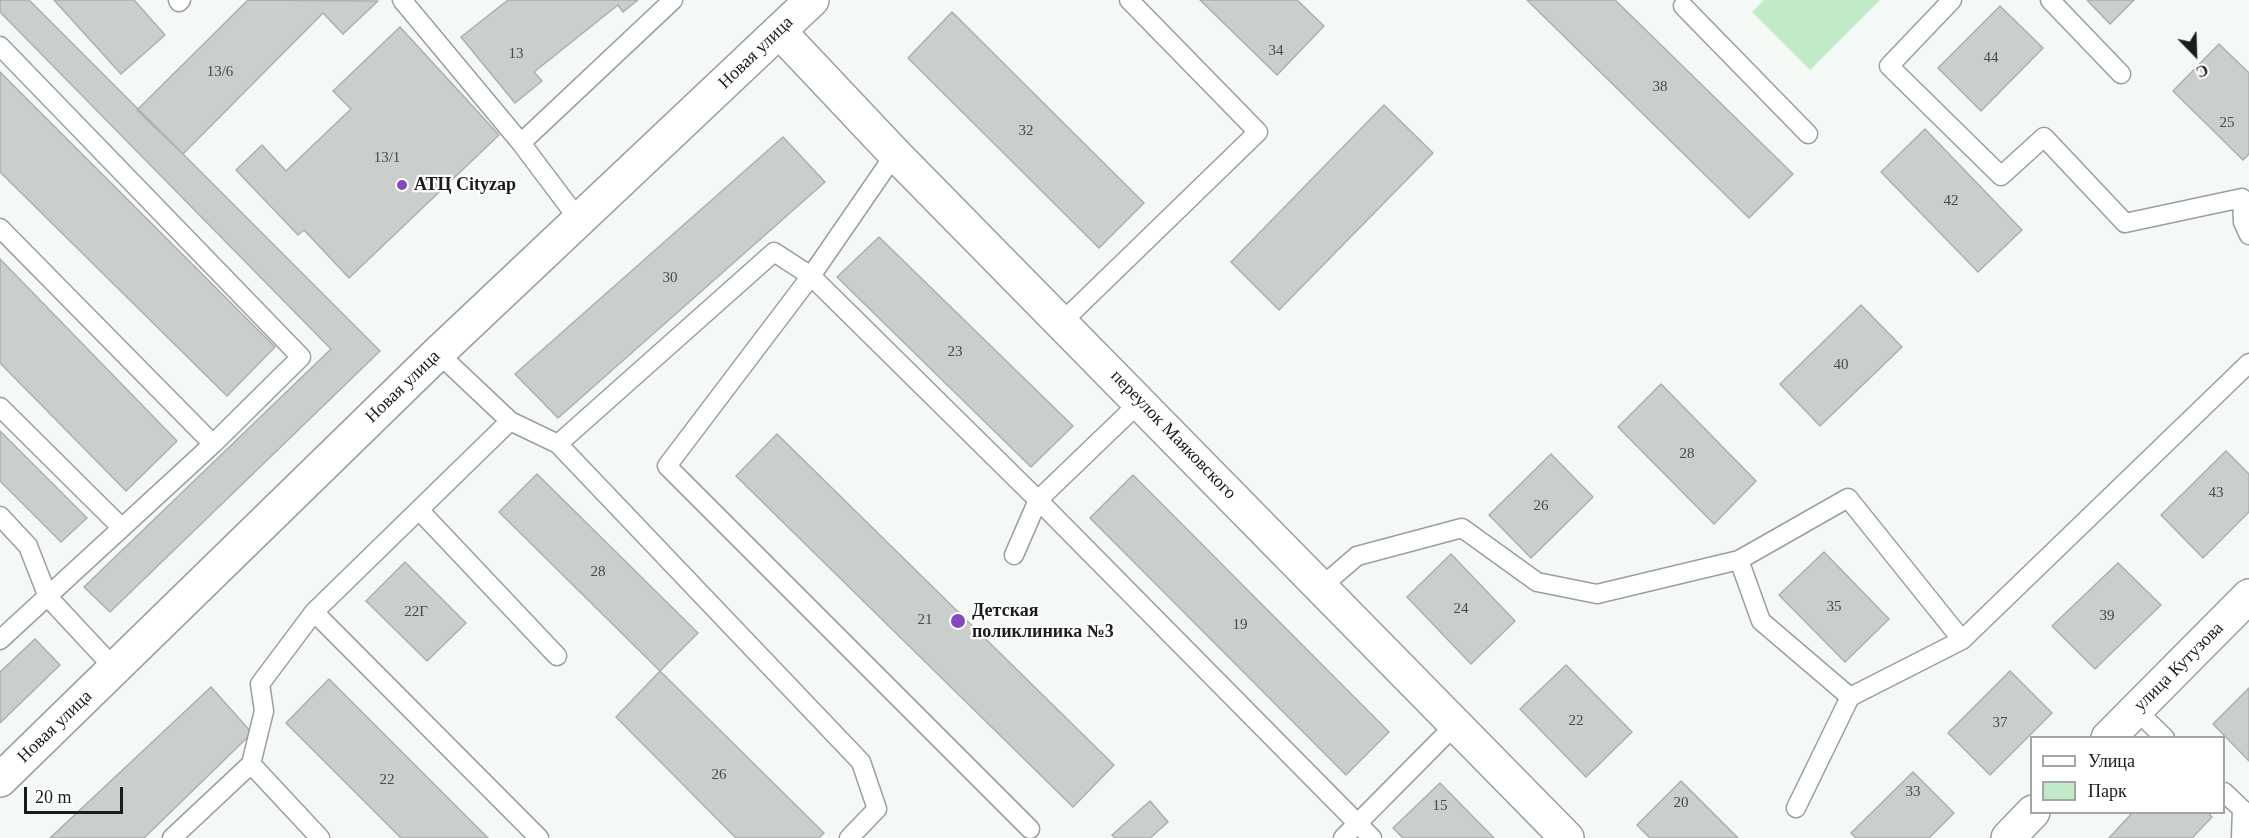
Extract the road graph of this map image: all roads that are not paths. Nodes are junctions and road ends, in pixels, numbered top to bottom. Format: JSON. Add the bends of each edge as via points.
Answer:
{"nodes":[{"id":1,"x":402,"y":0,"type":"edge"},
{"id":2,"x":673,"y":0,"type":"edge"},
{"id":3,"x":1129,"y":0,"type":"edge"},
{"id":4,"x":1952,"y":0,"type":"edge"},
{"id":5,"x":2050,"y":0,"type":"edge"},
{"id":6,"x":1683,"y":2,"type":"edge"},
{"id":7,"x":794,"y":11,"type":"edge"},
{"id":8,"x":0,"y":46,"type":"edge"},
{"id":9,"x":2121,"y":74,"type":"dead end"},
{"id":10,"x":1808,"y":134,"type":"dead end"},
{"id":11,"x":521,"y":143,"type":"junction"},
{"id":12,"x":895,"y":154,"type":"junction"},
{"id":13,"x":579,"y":220,"type":"junction"},
{"id":14,"x":0,"y":228,"type":"edge"},
{"id":15,"x":2249,"y":235,"type":"edge"},
{"id":16,"x":811,"y":276,"type":"junction"},
{"id":17,"x":1062,"y":322,"type":"junction"},
{"id":18,"x":438,"y":354,"type":"junction"},
{"id":19,"x":2249,"y":363,"type":"edge"},
{"id":20,"x":1140,"y":402,"type":"junction"},
{"id":21,"x":0,"y":407,"type":"edge"},
{"id":22,"x":510,"y":421,"type":"junction"},
{"id":23,"x":213,"y":444,"type":"junction"},
{"id":24,"x":558,"y":444,"type":"junction"},
{"id":25,"x":1038,"y":500,"type":"junction"},
{"id":26,"x":419,"y":510,"type":"junction"},
{"id":27,"x":0,"y":516,"type":"edge"},
{"id":28,"x":122,"y":528,"type":"junction"},
{"id":29,"x":1014,"y":555,"type":"dead end"},
{"id":30,"x":1739,"y":560,"type":"junction"},
{"id":31,"x":1321,"y":587,"type":"junction"},
{"id":32,"x":2249,"y":596,"type":"edge"},
{"id":33,"x":48,"y":597,"type":"junction"},
{"id":34,"x":314,"y":612,"type":"junction"},
{"id":35,"x":0,"y":640,"type":"edge"},
{"id":36,"x":1962,"y":640,"type":"junction"},
{"id":37,"x":557,"y":656,"type":"dead end"},
{"id":38,"x":115,"y":669,"type":"junction"},
{"id":39,"x":1850,"y":697,"type":"junction"},
{"id":40,"x":2136,"y":710,"type":"junction"},
{"id":41,"x":1455,"y":725,"type":"junction"},
{"id":42,"x":2110,"y":736,"type":"edge"},
{"id":43,"x":2163,"y":736,"type":"edge"},
{"id":44,"x":251,"y":764,"type":"junction"},
{"id":45,"x":0,"y":780,"type":"edge"},
{"id":46,"x":2225,"y":794,"type":"edge"},
{"id":47,"x":1796,"y":808,"type":"dead end"},
{"id":48,"x":2033,"y":814,"type":"edge"},
{"id":49,"x":1357,"y":823,"type":"junction"},
{"id":50,"x":1030,"y":829,"type":"dead end"},
{"id":51,"x":172,"y":838,"type":"edge"},
{"id":52,"x":320,"y":838,"type":"edge"},
{"id":53,"x":539,"y":838,"type":"edge"},
{"id":54,"x":849,"y":838,"type":"edge"},
{"id":55,"x":1343,"y":838,"type":"edge"},
{"id":56,"x":1372,"y":838,"type":"edge"},
{"id":57,"x":1567,"y":838,"type":"edge"},
{"id":58,"x":2008,"y":838,"type":"edge"},
{"id":59,"x":2241,"y":838,"type":"edge"}],
"edges":[{"from":1,"to":11,"type":"lane"},
{"from":2,"to":11,"type":"lane"},
{"from":3,"to":17,"type":"lane","via":[[1258,132]]},
{"from":4,"to":15,"type":"lane","via":[[1889,66],[2001,176],[2043,137],[2125,223],[2242,198],[2242,222]]},
{"from":5,"to":9,"type":"lane"},
{"from":6,"to":10,"type":"lane"},
{"from":7,"to":12,"type":"street","name":"переулок Маяковского"},
{"from":7,"to":13,"type":"street","name":"Новая улица"},
{"from":8,"to":23,"type":"lane","via":[[301,357]]},
{"from":11,"to":13,"type":"lane"},
{"from":12,"to":16,"type":"lane"},
{"from":12,"to":17,"type":"street","name":"переулок Маяковского"},
{"from":13,"to":18,"type":"street","name":"Новая улица"},
{"from":14,"to":23,"type":"lane"},
{"from":16,"to":24,"type":"lane","via":[[774,252]]},
{"from":16,"to":25,"type":"lane"},
{"from":16,"to":50,"type":"lane","via":[[667,466]]},
{"from":17,"to":20,"type":"street","name":"переулок Маяковского"},
{"from":18,"to":22,"type":"lane"},
{"from":18,"to":38,"type":"street","name":"Новая улица"},
{"from":19,"to":36,"type":"lane"},
{"from":20,"to":25,"type":"lane"},
{"from":20,"to":31,"type":"street","name":"переулок Маяковского"},
{"from":21,"to":28,"type":"lane"},
{"from":22,"to":24,"type":"lane"},
{"from":22,"to":26,"type":"lane"},
{"from":23,"to":28,"type":"lane"},
{"from":24,"to":54,"type":"lane","via":[[861,762],[877,809]]},
{"from":25,"to":29,"type":"lane"},
{"from":25,"to":49,"type":"lane"},
{"from":26,"to":34,"type":"lane"},
{"from":26,"to":37,"type":"lane"},
{"from":27,"to":33,"type":"lane","via":[[28,546]]},
{"from":28,"to":33,"type":"lane"},
{"from":30,"to":31,"type":"lane","via":[[1597,594],[1537,582],[1462,528],[1357,556]]},
{"from":30,"to":36,"type":"lane","via":[[1848,498]]},
{"from":30,"to":39,"type":"lane","via":[[1761,621]]},
{"from":31,"to":41,"type":"street","name":"переулок Маяковского"},
{"from":32,"to":40,"type":"street","name":"улица Кутузова"},
{"from":33,"to":35,"type":"lane"},
{"from":33,"to":38,"type":"lane"},
{"from":34,"to":44,"type":"lane","via":[[260,684],[264,711]]},
{"from":34,"to":53,"type":"lane"},
{"from":36,"to":39,"type":"lane"},
{"from":38,"to":45,"type":"street","name":"Новая улица"},
{"from":39,"to":47,"type":"lane"},
{"from":40,"to":42,"type":"street","name":"улица Кутузова"},
{"from":40,"to":43,"type":"lane"},
{"from":41,"to":49,"type":"lane"},
{"from":41,"to":57,"type":"street","name":"переулок Маяковского"},
{"from":44,"to":51,"type":"lane"},
{"from":44,"to":52,"type":"lane"},
{"from":46,"to":59,"type":"lane","via":[[2242,809]]},
{"from":48,"to":58,"type":"street"},
{"from":49,"to":55,"type":"lane"},
{"from":49,"to":56,"type":"lane"}]}
